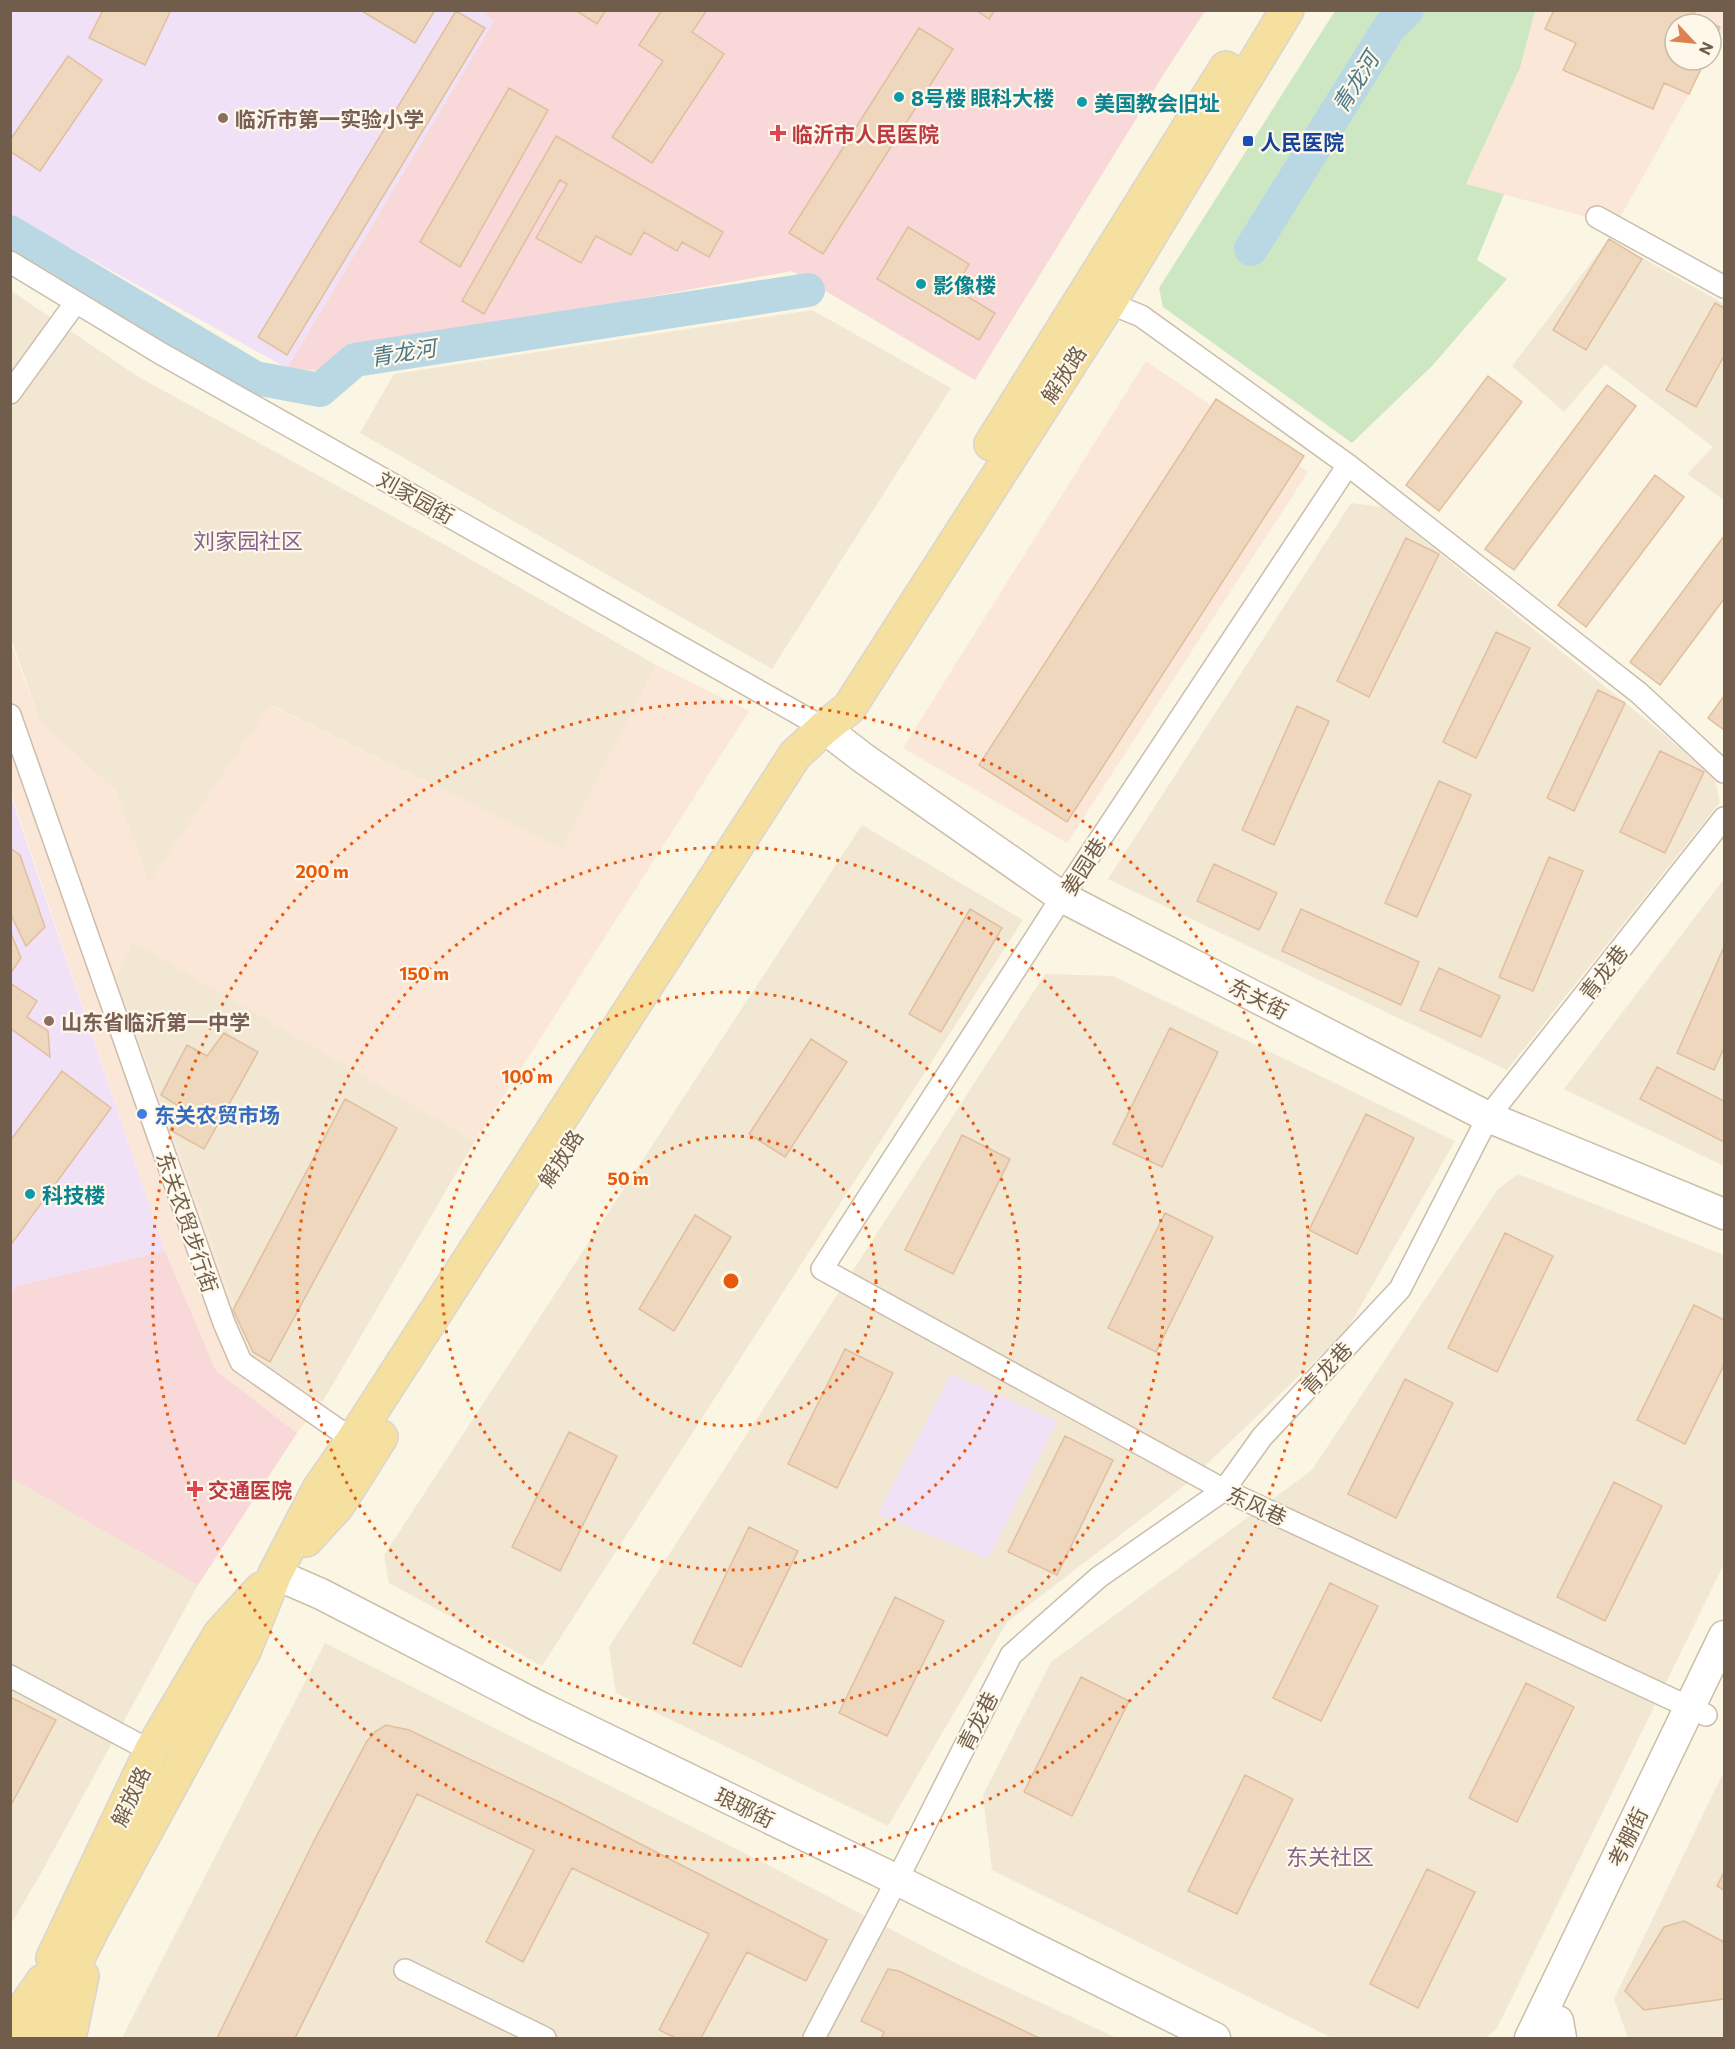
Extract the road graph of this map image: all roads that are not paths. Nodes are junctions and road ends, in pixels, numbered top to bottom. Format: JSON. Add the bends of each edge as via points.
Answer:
{"nodes":[{"id":1,"x":1262,"y":10,"type":"edge"},
{"id":2,"x":1287,"y":10,"type":"edge"},
{"id":3,"x":1597,"y":217,"type":"dead end"},
{"id":4,"x":10,"y":262,"type":"edge"},
{"id":5,"x":1725,"y":287,"type":"edge"},
{"id":6,"x":76,"y":302,"type":"junction"},
{"id":7,"x":1109,"y":303,"type":"junction"},
{"id":8,"x":10,"y":393,"type":"edge"},
{"id":9,"x":1348,"y":465,"type":"junction"},
{"id":10,"x":10,"y":715,"type":"edge"},
{"id":11,"x":824,"y":728,"type":"junction"},
{"id":12,"x":1725,"y":772,"type":"edge"},
{"id":13,"x":1725,"y":818,"type":"edge"},
{"id":14,"x":1062,"y":897,"type":"junction"},
{"id":15,"x":1488,"y":1117,"type":"junction"},
{"id":16,"x":1725,"y":1214,"type":"edge"},
{"id":17,"x":822,"y":1269,"type":"joint"},
{"id":18,"x":353,"y":1440,"type":"junction"},
{"id":19,"x":1224,"y":1490,"type":"junction"},
{"id":20,"x":275,"y":1574,"type":"junction"},
{"id":21,"x":1725,"y":1636,"type":"edge"},
{"id":22,"x":10,"y":1676,"type":"edge"},
{"id":23,"x":1725,"y":1679,"type":"edge"},
{"id":24,"x":1698,"y":1711,"type":"junction"},
{"id":25,"x":151,"y":1751,"type":"junction"},
{"id":26,"x":897,"y":1880,"type":"junction"},
{"id":27,"x":93,"y":1928,"type":"junction"},
{"id":28,"x":405,"y":1970,"type":"dead end"},
{"id":29,"x":43,"y":1981,"type":"junction"},
{"id":30,"x":10,"y":2028,"type":"edge"},
{"id":31,"x":1557,"y":2033,"type":"edge"},
{"id":32,"x":16,"y":2038,"type":"edge"},
{"id":33,"x":38,"y":2038,"type":"edge"},
{"id":34,"x":67,"y":2038,"type":"edge"},
{"id":35,"x":544,"y":2038,"type":"edge"},
{"id":36,"x":814,"y":2038,"type":"edge"},
{"id":37,"x":1215,"y":2038,"type":"edge"},
{"id":38,"x":1530,"y":2038,"type":"edge"}],
"edges":[{"from":1,"to":11,"type":"main road","name":"解放路","via":[[832,698]]},
{"from":2,"to":7,"type":"main road","name":"解放路"},
{"from":3,"to":5,"type":"street"},
{"from":4,"to":6,"type":"street","name":"刘家园街"},
{"from":6,"to":8,"type":"street"},
{"from":6,"to":11,"type":"street","name":"刘家园街"},
{"from":7,"to":9,"type":"street","via":[[1142,316]]},
{"from":7,"to":11,"type":"main road","name":"解放路","via":[[849,708]]},
{"from":9,"to":12,"type":"street","via":[[1639,693]]},
{"from":9,"to":14,"type":"street","name":"姜园巷"},
{"from":10,"to":18,"type":"street","name":"东关农贸步行街","via":[[241,1362]]},
{"from":11,"to":14,"type":"street","name":"东关街"},
{"from":11,"to":18,"type":"main road","name":"解放路","via":[[795,755]]},
{"from":11,"to":20,"type":"main road","name":"解放路","via":[[812,765],[338,1505]]},
{"from":13,"to":15,"type":"street","name":"青龙巷"},
{"from":14,"to":15,"type":"street","name":"东关街"},
{"from":14,"to":17,"type":"street","name":"姜园巷"},
{"from":15,"to":16,"type":"street","name":"东关街"},
{"from":15,"to":19,"type":"street","name":"青龙巷","via":[[1400,1289],[1262,1437]]},
{"from":17,"to":19,"type":"street","name":"东风巷"},
{"from":18,"to":20,"type":"main road","name":"解放路","via":[[319,1489]]},
{"from":19,"to":24,"type":"street","name":"东风巷"},
{"from":19,"to":26,"type":"street","name":"青龙巷","via":[[1099,1577],[1011,1655]]},
{"from":20,"to":25,"type":"main road","name":"解放路","via":[[220,1634]]},
{"from":20,"to":26,"type":"street","name":"琅琊街"},
{"from":20,"to":27,"type":"main road","name":"解放路","via":[[244,1651]]},
{"from":21,"to":24,"type":"street","name":"考棚街"},
{"from":22,"to":25,"type":"street"},
{"from":23,"to":24,"type":"street","name":"考棚街"},
{"from":24,"to":31,"type":"street","name":"考棚街"},
{"from":24,"to":38,"type":"street","name":"考棚街"},
{"from":25,"to":29,"type":"main road","name":"解放路"},
{"from":26,"to":36,"type":"street","name":"青龙巷"},
{"from":26,"to":37,"type":"street","name":"琅琊街"},
{"from":27,"to":33,"type":"main road","name":"解放路"},
{"from":27,"to":34,"type":"main road"},
{"from":28,"to":35,"type":"street"},
{"from":29,"to":30,"type":"main road"},
{"from":29,"to":32,"type":"main road","name":"解放路"}]}
